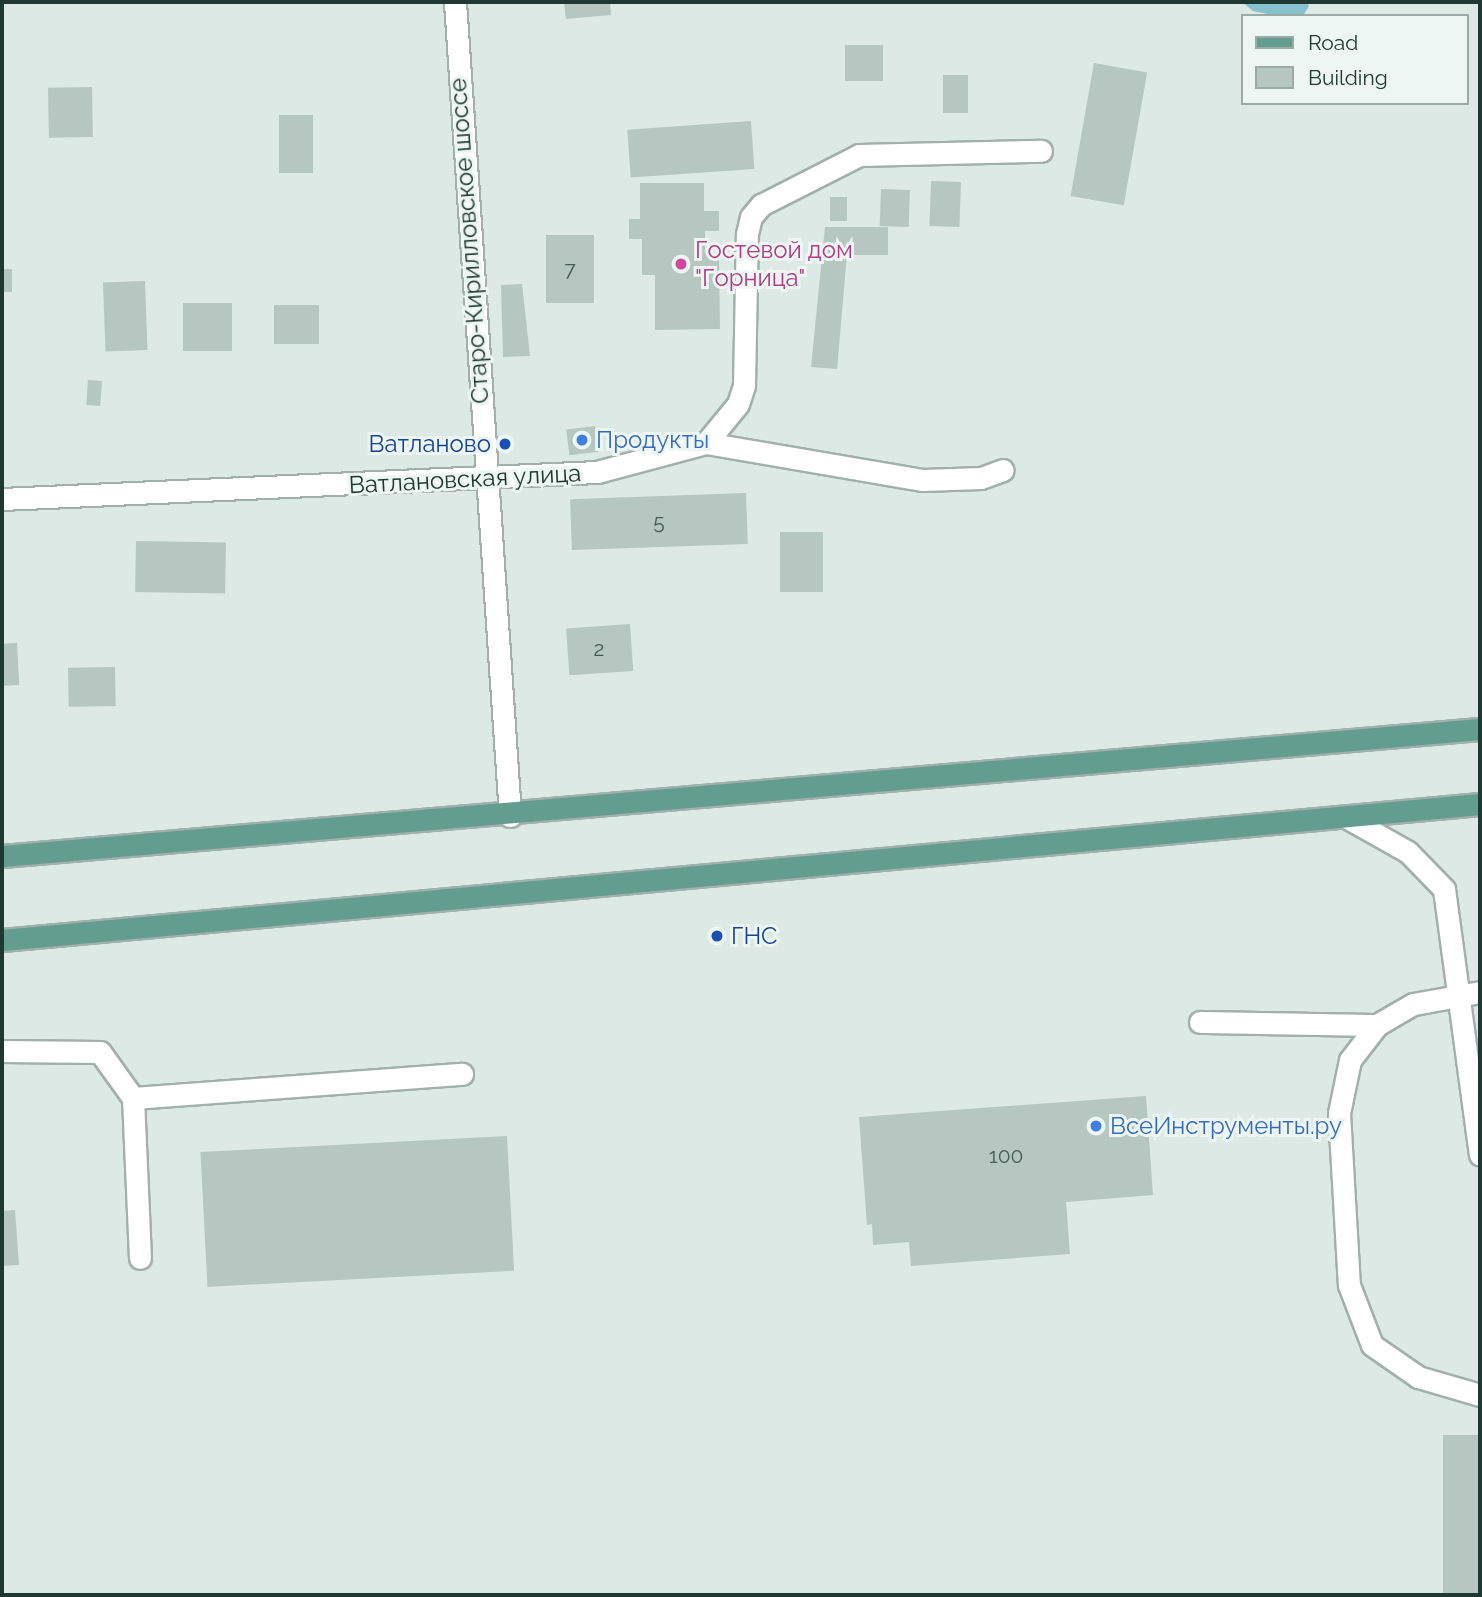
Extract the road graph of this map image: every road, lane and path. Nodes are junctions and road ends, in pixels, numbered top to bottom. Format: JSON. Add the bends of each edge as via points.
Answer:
{"nodes":[{"id":1,"x":455,"y":2,"type":"edge"},
{"id":2,"x":1041,"y":151,"type":"dead end"},
{"id":3,"x":706,"y":443,"type":"junction"},
{"id":4,"x":1003,"y":470,"type":"dead end"},
{"id":5,"x":484,"y":480,"type":"junction"},
{"id":6,"x":2,"y":499,"type":"edge"},
{"id":7,"x":1480,"y":729,"type":"edge"},
{"id":8,"x":1480,"y":804,"type":"edge"},
{"id":9,"x":510,"y":816,"type":"junction"},
{"id":10,"x":1346,"y":817,"type":"junction"},
{"id":11,"x":2,"y":856,"type":"edge"},
{"id":12,"x":2,"y":940,"type":"edge"},
{"id":13,"x":1480,"y":992,"type":"edge"},
{"id":14,"x":1455,"y":994,"type":"junction"},
{"id":15,"x":1200,"y":1022,"type":"dead end"},
{"id":16,"x":1377,"y":1025,"type":"junction"},
{"id":17,"x":2,"y":1051,"type":"edge"},
{"id":18,"x":462,"y":1074,"type":"dead end"},
{"id":19,"x":133,"y":1098,"type":"junction"},
{"id":20,"x":1480,"y":1155,"type":"edge"},
{"id":21,"x":140,"y":1258,"type":"dead end"},
{"id":22,"x":1480,"y":1395,"type":"edge"}],
"edges":[{"from":1,"to":5,"type":"street","name":"Старо-Кирилловское шоссе"},
{"from":2,"to":3,"type":"street","via":[[859,155],[761,205],[751,217],[747,234],[744,385],[738,404]]},
{"from":3,"to":4,"type":"street","name":"Ватлановская улица","via":[[922,480],[981,478]]},
{"from":3,"to":5,"type":"street","name":"Ватлановская улица","via":[[597,472]]},
{"from":5,"to":6,"type":"street","name":"Ватлановская улица"},
{"from":5,"to":9,"type":"street","name":"Старо-Кирилловское шоссе"},
{"from":7,"to":9,"type":"main road"},
{"from":8,"to":10,"type":"main road"},
{"from":9,"to":11,"type":"main road"},
{"from":10,"to":12,"type":"main road"},
{"from":10,"to":14,"type":"street","via":[[1408,852],[1444,889]]},
{"from":13,"to":14,"type":"street"},
{"from":14,"to":16,"type":"street","via":[[1413,1004]]},
{"from":14,"to":20,"type":"street"},
{"from":15,"to":16,"type":"street"},
{"from":16,"to":22,"type":"street","via":[[1350,1060],[1339,1113],[1349,1285],[1372,1345],[1418,1377]]},
{"from":17,"to":19,"type":"street","via":[[100,1052]]},
{"from":18,"to":19,"type":"street"},
{"from":19,"to":21,"type":"street"}]}
